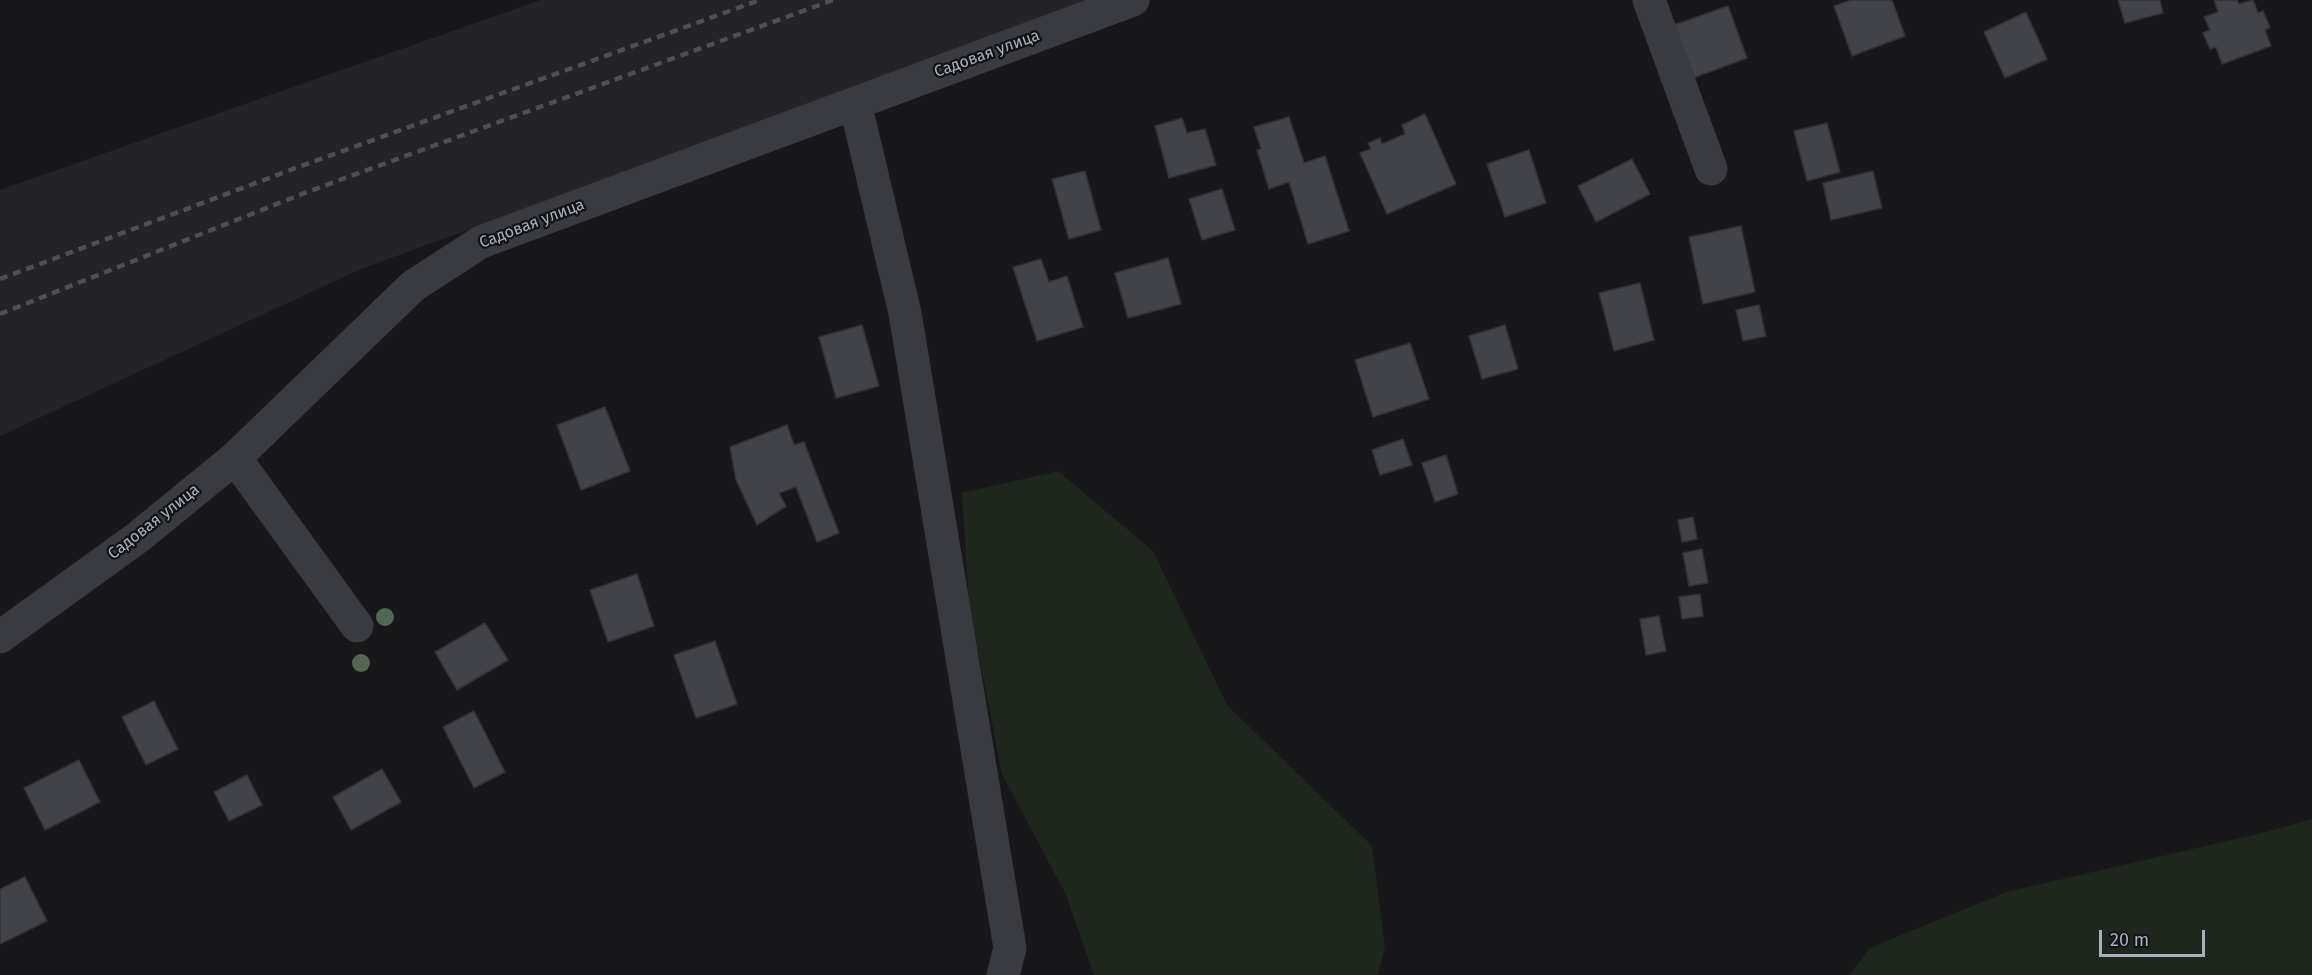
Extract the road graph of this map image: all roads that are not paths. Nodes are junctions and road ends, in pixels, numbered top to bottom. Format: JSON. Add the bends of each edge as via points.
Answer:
{"nodes":[{"id":1,"x":1133,"y":0,"type":"edge"},
{"id":2,"x":1649,"y":0,"type":"edge"},
{"id":3,"x":855,"y":103,"type":"junction"},
{"id":4,"x":1711,"y":169,"type":"dead end"},
{"id":5,"x":235,"y":458,"type":"junction"},
{"id":6,"x":357,"y":626,"type":"dead end"},
{"id":7,"x":0,"y":637,"type":"edge"},
{"id":8,"x":1007,"y":962,"type":"edge"}],
"edges":[{"from":1,"to":3,"type":"street","name":"Садовая улица"},
{"from":2,"to":4,"type":"street"},
{"from":3,"to":5,"type":"street","name":"Садовая улица","via":[[481,242],[413,286]]},
{"from":3,"to":8,"type":"street","via":[[905,313]]},
{"from":5,"to":6,"type":"street"},
{"from":5,"to":7,"type":"street","name":"Садовая улица","via":[[137,538]]}]}
